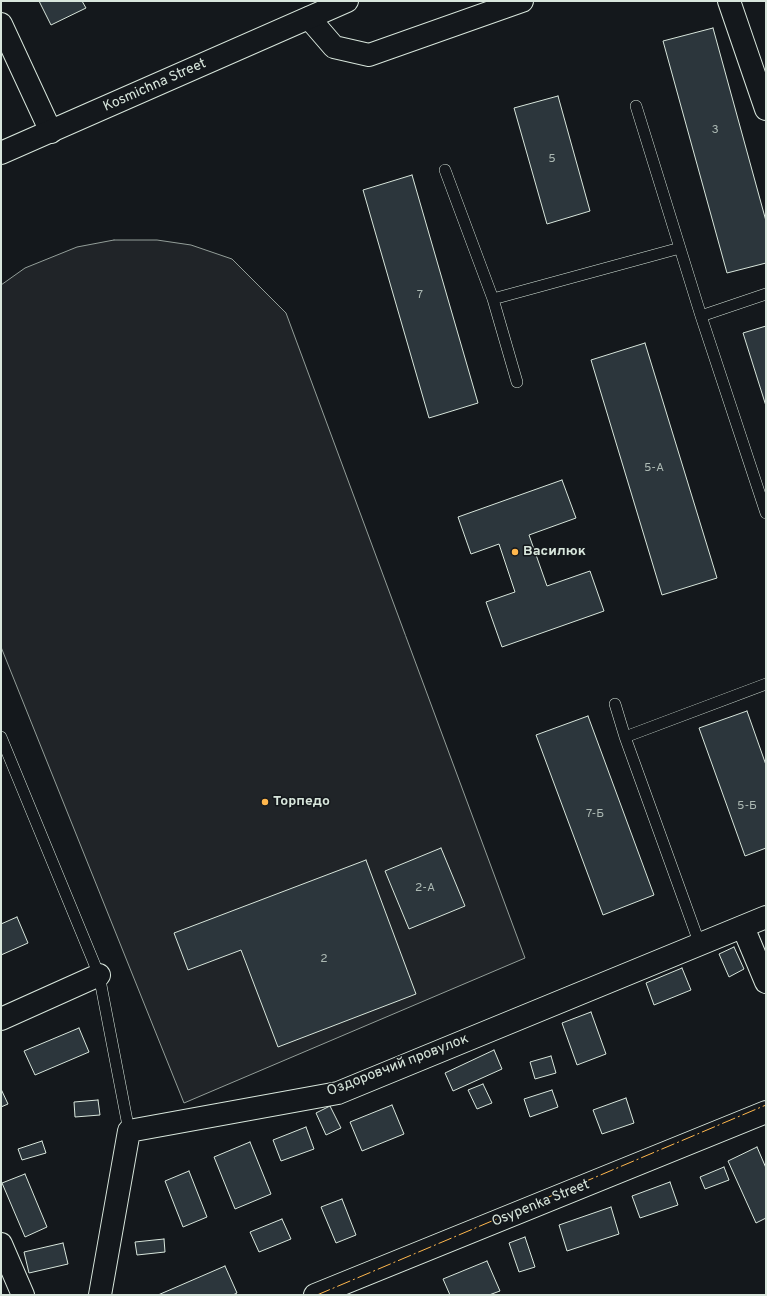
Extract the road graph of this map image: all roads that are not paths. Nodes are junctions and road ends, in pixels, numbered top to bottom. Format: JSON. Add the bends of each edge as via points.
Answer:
{"nodes":[{"id":1,"x":347,"y":1,"type":"edge"},
{"id":2,"x":522,"y":1,"type":"edge"},
{"id":3,"x":729,"y":1,"type":"edge"},
{"id":4,"x":309,"y":18,"type":"junction"},
{"id":5,"x":1,"y":24,"type":"edge"},
{"id":6,"x":636,"y":106,"type":"dead end"},
{"id":7,"x":766,"y":109,"type":"edge"},
{"id":8,"x":51,"y":132,"type":"junction"},
{"id":9,"x":1,"y":153,"type":"edge"},
{"id":10,"x":445,"y":170,"type":"dead end"},
{"id":11,"x":680,"y":248,"type":"junction"},
{"id":12,"x":766,"y":294,"type":"edge"},
{"id":13,"x":493,"y":299,"type":"junction"},
{"id":14,"x":701,"y":316,"type":"junction"},
{"id":15,"x":517,"y":382,"type":"dead end"},
{"id":16,"x":766,"y":512,"type":"edge"},
{"id":17,"x":766,"y":684,"type":"edge"},
{"id":18,"x":615,"y":704,"type":"dead end"},
{"id":19,"x":1,"y":737,"type":"edge"},
{"id":20,"x":625,"y":737,"type":"junction"},
{"id":21,"x":766,"y":918,"type":"edge"},
{"id":22,"x":743,"y":927,"type":"junction"},
{"id":23,"x":700,"y":945,"type":"junction"},
{"id":24,"x":98,"y":975,"type":"junction"},
{"id":25,"x":766,"y":982,"type":"edge"},
{"id":26,"x":1,"y":1019,"type":"edge"},
{"id":27,"x":766,"y":1112,"type":"edge"},
{"id":28,"x":130,"y":1130,"type":"junction"},
{"id":29,"x":1,"y":1244,"type":"edge"},
{"id":30,"x":23,"y":1295,"type":"edge"},
{"id":31,"x":100,"y":1295,"type":"edge"},
{"id":32,"x":315,"y":1295,"type":"edge"}],
"edges":[{"from":1,"to":4,"type":"street","name":"Kosmichna Street"},
{"from":2,"to":4,"type":"street","via":[[370,55],[334,47]]},
{"from":3,"to":7,"type":"street"},
{"from":4,"to":8,"type":"street","name":"Kosmichna Street"},
{"from":5,"to":8,"type":"street"},
{"from":6,"to":11,"type":"lane"},
{"from":8,"to":9,"type":"street","name":"Kosmichna Street"},
{"from":10,"to":13,"type":"lane"},
{"from":11,"to":13,"type":"lane"},
{"from":11,"to":14,"type":"lane"},
{"from":12,"to":14,"type":"lane"},
{"from":13,"to":15,"type":"lane"},
{"from":14,"to":16,"type":"lane"},
{"from":17,"to":20,"type":"lane"},
{"from":18,"to":20,"type":"lane"},
{"from":19,"to":24,"type":"lane"},
{"from":20,"to":23,"type":"lane"},
{"from":21,"to":22,"type":"street","name":"Оздоровчий провулок"},
{"from":22,"to":23,"type":"street","name":"Оздоровчий провулок"},
{"from":22,"to":25,"type":"street"},
{"from":23,"to":28,"type":"street","name":"Оздоровчий провулок","via":[[338,1093]]},
{"from":24,"to":26,"type":"street"},
{"from":24,"to":28,"type":"lane"},
{"from":27,"to":32,"type":"street","name":"Osypenka Street"},
{"from":28,"to":31,"type":"street"},
{"from":29,"to":30,"type":"street"}]}
